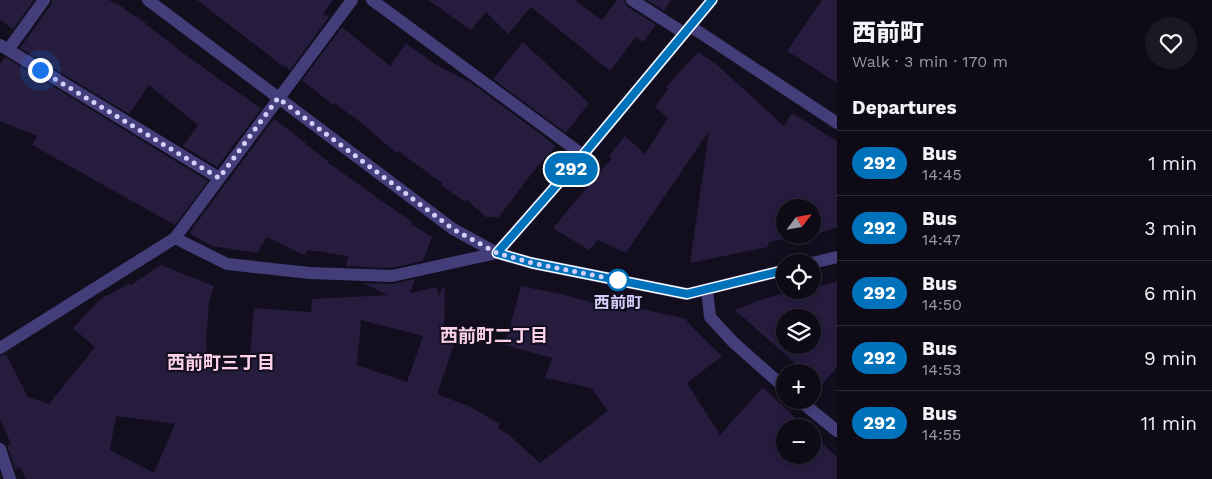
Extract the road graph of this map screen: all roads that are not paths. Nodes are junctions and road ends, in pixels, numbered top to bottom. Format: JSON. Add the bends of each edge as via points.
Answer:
{"nodes":[{"id":1,"x":44,"y":0,"type":"edge"},
{"id":2,"x":148,"y":0,"type":"edge"},
{"id":3,"x":352,"y":0,"type":"edge"},
{"id":4,"x":372,"y":0,"type":"edge"},
{"id":5,"x":632,"y":0,"type":"edge"},
{"id":6,"x":712,"y":0,"type":"edge"},
{"id":7,"x":687,"y":30,"type":"junction"},
{"id":8,"x":4,"y":48,"type":"edge"},
{"id":9,"x":278,"y":98,"type":"junction"},
{"id":10,"x":837,"y":123,"type":"edge"},
{"id":11,"x":583,"y":155,"type":"junction"},
{"id":12,"x":219,"y":178,"type":"junction"},
{"id":13,"x":175,"y":238,"type":"junction"},
{"id":14,"x":497,"y":253,"type":"junction"},
{"id":15,"x":837,"y":256,"type":"edge"},
{"id":16,"x":821,"y":260,"type":"edge"},
{"id":17,"x":776,"y":272,"type":"edge"},
{"id":18,"x":707,"y":290,"type":"junction"},
{"id":19,"x":0,"y":348,"type":"edge"},
{"id":20,"x":776,"y":380,"type":"edge"},
{"id":21,"x":810,"y":409,"type":"edge"},
{"id":22,"x":837,"y":431,"type":"edge"},
{"id":23,"x":0,"y":450,"type":"edge"},
{"id":24,"x":10,"y":479,"type":"edge"}],
"edges":[{"from":1,"to":8,"type":"street"},
{"from":2,"to":9,"type":"street"},
{"from":3,"to":9,"type":"street"},
{"from":4,"to":11,"type":"street"},
{"from":5,"to":7,"type":"street"},
{"from":6,"to":7,"type":"street"},
{"from":7,"to":10,"type":"street"},
{"from":7,"to":11,"type":"street"},
{"from":8,"to":12,"type":"street"},
{"from":9,"to":12,"type":"street"},
{"from":9,"to":14,"type":"street","via":[[453,229]]},
{"from":11,"to":14,"type":"street"},
{"from":12,"to":13,"type":"street"},
{"from":13,"to":14,"type":"street","via":[[227,264],[310,273],[392,276]]},
{"from":13,"to":19,"type":"street"},
{"from":14,"to":18,"type":"street","via":[[687,294]]},
{"from":15,"to":16,"type":"street"},
{"from":17,"to":18,"type":"street"},
{"from":18,"to":20,"type":"street","via":[[710,317]]},
{"from":21,"to":22,"type":"street"},
{"from":23,"to":24,"type":"street"}]}
